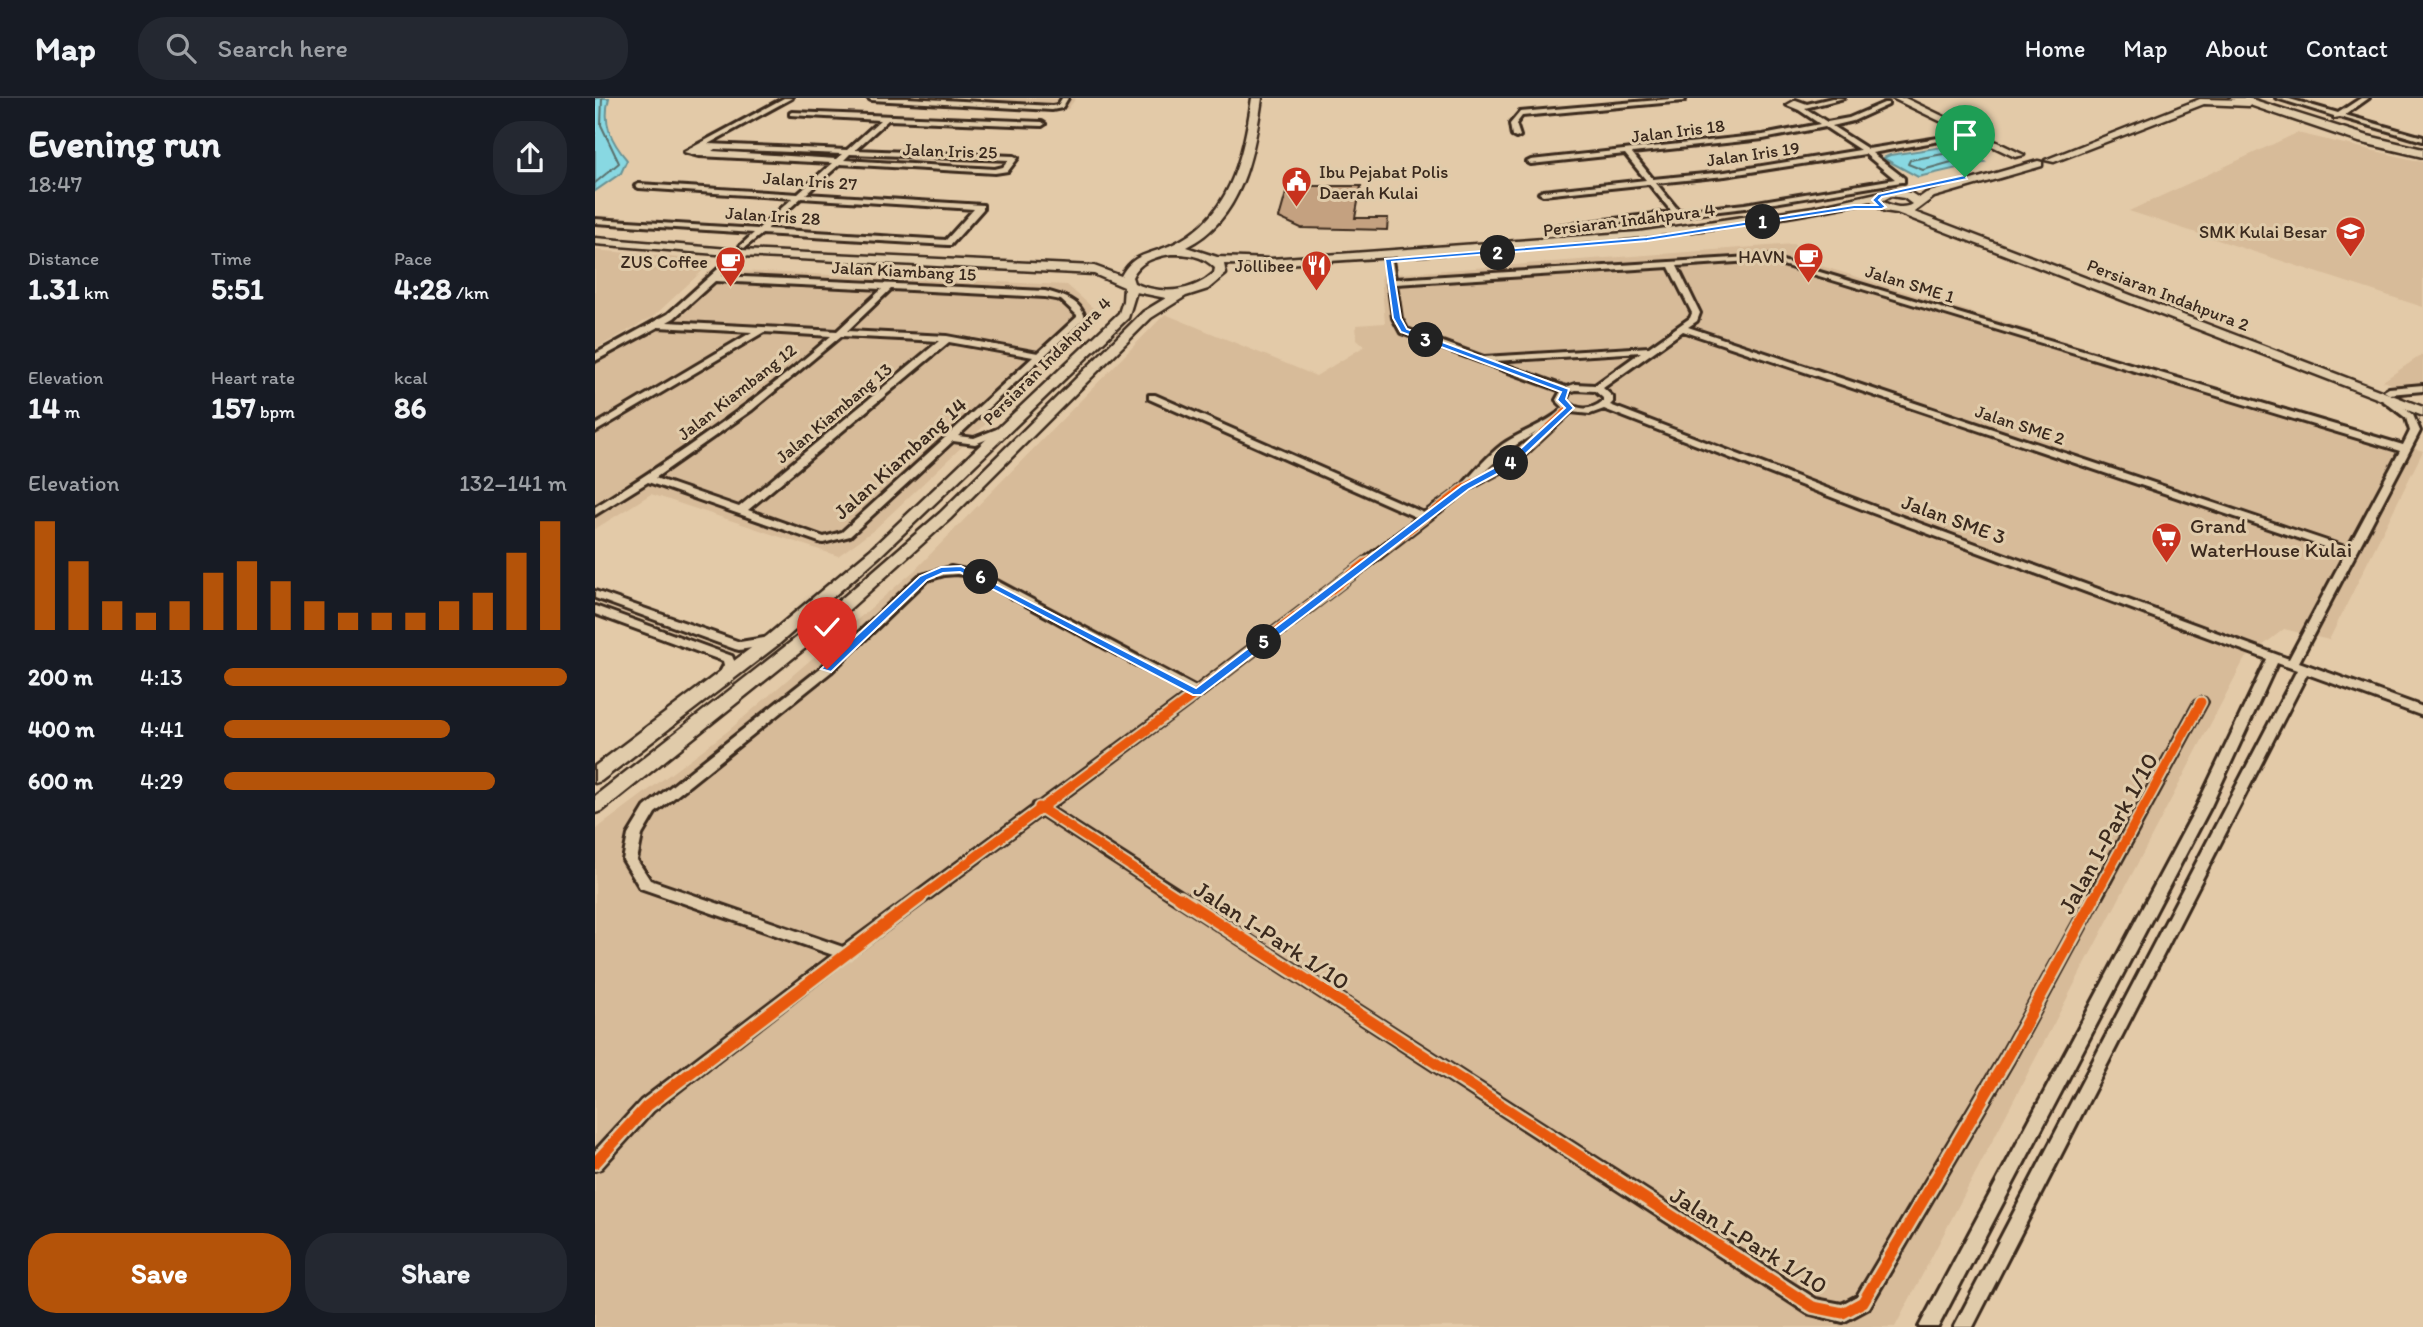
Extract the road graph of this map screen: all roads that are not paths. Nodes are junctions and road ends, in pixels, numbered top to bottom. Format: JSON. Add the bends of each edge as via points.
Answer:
{"nodes":[{"id":1,"x":789,"y":98,"type":"edge"},
{"id":2,"x":799,"y":98,"type":"edge"},
{"id":3,"x":871,"y":98,"type":"edge"},
{"id":4,"x":980,"y":98,"type":"edge"},
{"id":5,"x":1065,"y":98,"type":"edge"},
{"id":6,"x":1257,"y":98,"type":"edge"},
{"id":7,"x":1266,"y":98,"type":"edge"},
{"id":8,"x":1583,"y":98,"type":"edge"},
{"id":9,"x":1819,"y":98,"type":"edge"},
{"id":10,"x":1898,"y":98,"type":"edge"},
{"id":11,"x":1909,"y":98,"type":"edge"},
{"id":12,"x":2200,"y":98,"type":"edge"},
{"id":13,"x":2235,"y":98,"type":"edge"},
{"id":14,"x":2279,"y":98,"type":"edge"},
{"id":15,"x":2365,"y":98,"type":"edge"},
{"id":16,"x":908,"y":99,"type":"edge"},
{"id":17,"x":1837,"y":99,"type":"edge"},
{"id":18,"x":1682,"y":100,"type":"dead end"},
{"id":19,"x":2251,"y":100,"type":"edge"},
{"id":20,"x":1797,"y":103,"type":"edge"},
{"id":21,"x":973,"y":104,"type":"junction"},
{"id":22,"x":1886,"y":104,"type":"dead end"},
{"id":23,"x":1587,"y":108,"type":"junction"},
{"id":24,"x":792,"y":114,"type":"dead end"},
{"id":25,"x":2336,"y":117,"type":"junction"},
{"id":26,"x":885,"y":119,"type":"junction"},
{"id":27,"x":1042,"y":124,"type":"dead end"},
{"id":28,"x":1828,"y":126,"type":"junction"},
{"id":29,"x":1516,"y":136,"type":"dead end"},
{"id":30,"x":1964,"y":136,"type":"dead end"},
{"id":31,"x":2423,"y":139,"type":"edge"},
{"id":32,"x":712,"y":147,"type":"junction"},
{"id":33,"x":750,"y":148,"type":"junction"},
{"id":34,"x":701,"y":149,"type":"junction"},
{"id":35,"x":850,"y":151,"type":"junction"},
{"id":36,"x":2423,"y":151,"type":"edge"},
{"id":37,"x":1867,"y":152,"type":"junction"},
{"id":38,"x":2034,"y":152,"type":"junction"},
{"id":39,"x":1628,"y":153,"type":"junction"},
{"id":40,"x":740,"y":155,"type":"junction"},
{"id":41,"x":2019,"y":157,"type":"junction"},
{"id":42,"x":2050,"y":160,"type":"junction"},
{"id":43,"x":1531,"y":162,"type":"dead end"},
{"id":44,"x":837,"y":163,"type":"junction"},
{"id":45,"x":2038,"y":164,"type":"junction"},
{"id":46,"x":1651,"y":183,"type":"junction"},
{"id":47,"x":639,"y":186,"type":"dead end"},
{"id":48,"x":1543,"y":193,"type":"dead end"},
{"id":49,"x":1897,"y":193,"type":"junction"},
{"id":50,"x":801,"y":196,"type":"junction"},
{"id":51,"x":1880,"y":202,"type":"junction"},
{"id":52,"x":1911,"y":207,"type":"junction"},
{"id":53,"x":1677,"y":214,"type":"junction"},
{"id":54,"x":595,"y":221,"type":"edge"},
{"id":55,"x":1559,"y":228,"type":"dead end"},
{"id":56,"x":761,"y":232,"type":"junction"},
{"id":57,"x":595,"y":234,"type":"edge"},
{"id":58,"x":595,"y":241,"type":"edge"},
{"id":59,"x":948,"y":243,"type":"joint"},
{"id":60,"x":743,"y":250,"type":"junction"},
{"id":61,"x":1212,"y":251,"type":"junction"},
{"id":62,"x":1152,"y":256,"type":"junction"},
{"id":63,"x":1388,"y":260,"type":"junction"},
{"id":64,"x":1672,"y":264,"type":"junction"},
{"id":65,"x":714,"y":278,"type":"junction"},
{"id":66,"x":1213,"y":281,"type":"junction"},
{"id":67,"x":1392,"y":282,"type":"junction"},
{"id":68,"x":1130,"y":284,"type":"junction"},
{"id":69,"x":889,"y":286,"type":"junction"},
{"id":70,"x":1184,"y":292,"type":"junction"},
{"id":71,"x":1081,"y":318,"type":"joint"},
{"id":72,"x":658,"y":324,"type":"junction"},
{"id":73,"x":1682,"y":328,"type":"junction"},
{"id":74,"x":763,"y":330,"type":"junction"},
{"id":75,"x":842,"y":334,"type":"junction"},
{"id":76,"x":947,"y":339,"type":"junction"},
{"id":77,"x":1655,"y":348,"type":"junction"},
{"id":78,"x":1040,"y":356,"type":"junction"},
{"id":79,"x":595,"y":358,"type":"edge"},
{"id":80,"x":1479,"y":360,"type":"junction"},
{"id":81,"x":1597,"y":388,"type":"junction"},
{"id":82,"x":1566,"y":390,"type":"junction"},
{"id":83,"x":2387,"y":395,"type":"junction"},
{"id":84,"x":1152,"y":397,"type":"dead end"},
{"id":85,"x":2423,"y":400,"type":"edge"},
{"id":86,"x":1604,"y":406,"type":"junction"},
{"id":87,"x":1570,"y":408,"type":"junction"},
{"id":88,"x":1010,"y":425,"type":"junction"},
{"id":89,"x":595,"y":429,"type":"edge"},
{"id":90,"x":2419,"y":431,"type":"edge"},
{"id":91,"x":950,"y":441,"type":"junction"},
{"id":92,"x":2405,"y":449,"type":"junction"},
{"id":93,"x":957,"y":476,"type":"junction"},
{"id":94,"x":649,"y":479,"type":"junction"},
{"id":95,"x":741,"y":511,"type":"junction"},
{"id":96,"x":595,"y":512,"type":"edge"},
{"id":97,"x":1427,"y":518,"type":"junction"},
{"id":98,"x":2350,"y":552,"type":"junction"},
{"id":99,"x":595,"y":594,"type":"edge"},
{"id":100,"x":595,"y":610,"type":"edge"},
{"id":101,"x":773,"y":640,"type":"junction"},
{"id":102,"x":2274,"y":656,"type":"junction"},
{"id":103,"x":2298,"y":665,"type":"junction"},
{"id":104,"x":722,"y":680,"type":"junction"},
{"id":105,"x":1197,"y":693,"type":"junction"},
{"id":106,"x":2201,"y":702,"type":"dead end"},
{"id":107,"x":2423,"y":712,"type":"edge"},
{"id":108,"x":595,"y":776,"type":"edge"},
{"id":109,"x":595,"y":806,"type":"edge"},
{"id":110,"x":1039,"y":807,"type":"junction"},
{"id":111,"x":845,"y":953,"type":"junction"},
{"id":112,"x":595,"y":1163,"type":"edge"},
{"id":113,"x":1927,"y":1327,"type":"edge"},
{"id":114,"x":1963,"y":1327,"type":"edge"}],
"edges":[{"from":1,"to":34,"type":"street"},
{"from":2,"to":32,"type":"street"},
{"from":3,"to":16,"type":"street"},
{"from":4,"to":21,"type":"street"},
{"from":5,"to":21,"type":"street","via":[[1060,107],[1052,108]]},
{"from":6,"to":62,"type":"street","via":[[1247,159],[1227,201],[1196,239]]},
{"from":7,"to":61,"type":"street","via":[[1248,183]]},
{"from":8,"to":23,"type":"street"},
{"from":9,"to":20,"type":"street"},
{"from":10,"to":41,"type":"street"},
{"from":11,"to":38,"type":"street"},
{"from":12,"to":38,"type":"street","via":[[2057,149]]},
{"from":13,"to":19,"type":"highway"},
{"from":14,"to":25,"type":"street"},
{"from":15,"to":25,"type":"street"},
{"from":16,"to":21,"type":"street"},
{"from":17,"to":20,"type":"street"},
{"from":18,"to":23,"type":"street"},
{"from":19,"to":36,"type":"highway","via":[[2364,139]]},
{"from":19,"to":42,"type":"street","via":[[2203,101]]},
{"from":20,"to":28,"type":"street"},
{"from":22,"to":28,"type":"street","name":"Jalan Iris 18"},
{"from":23,"to":29,"type":"street","via":[[1520,114],[1513,124]]},
{"from":24,"to":26,"type":"street"},
{"from":25,"to":31,"type":"street"},
{"from":26,"to":27,"type":"street"},
{"from":26,"to":35,"type":"street"},
{"from":28,"to":37,"type":"street"},
{"from":28,"to":39,"type":"street","name":"Jalan Iris 18"},
{"from":30,"to":37,"type":"street","name":"Jalan Iris 19"},
{"from":32,"to":33,"type":"street","name":"Jalan Iris 25"},
{"from":32,"to":34,"type":"street"},
{"from":33,"to":35,"type":"street","name":"Jalan Iris 25"},
{"from":33,"to":40,"type":"street"},
{"from":34,"to":40,"type":"street","name":"Jalan Iris 25"},
{"from":35,"to":44,"type":"street"},
{"from":35,"to":44,"type":"street","name":"Jalan Iris 25","via":[[1014,158],[1001,171]]},
{"from":37,"to":46,"type":"street","name":"Jalan Iris 19"},
{"from":37,"to":53,"type":"street","via":[[1901,180]]},
{"from":38,"to":41,"type":"street"},
{"from":38,"to":42,"type":"street"},
{"from":39,"to":43,"type":"street","name":"Jalan Iris 18"},
{"from":39,"to":46,"type":"street"},
{"from":40,"to":44,"type":"street","name":"Jalan Iris 25"},
{"from":41,"to":45,"type":"street"},
{"from":41,"to":49,"type":"street","via":[[1965,177]]},
{"from":42,"to":45,"type":"street"},
{"from":44,"to":50,"type":"street"},
{"from":45,"to":52,"type":"street","via":[[1930,195]]},
{"from":46,"to":48,"type":"street","name":"Jalan Iris 19"},
{"from":46,"to":53,"type":"street"},
{"from":47,"to":50,"type":"street","name":"Jalan Iris 27"},
{"from":49,"to":51,"type":"street"},
{"from":49,"to":52,"type":"street","via":[[1911,197]]},
{"from":50,"to":56,"type":"street"},
{"from":50,"to":59,"type":"street","name":"Jalan Iris 27","via":[[980,207]]},
{"from":51,"to":52,"type":"street"},
{"from":51,"to":61,"type":"street","name":"Persiaran Indahpura 4","via":[[1577,242],[1272,262]]},
{"from":51,"to":63,"type":"street","name":"Persiaran Indahpura 4","via":[[1623,242]]},
{"from":52,"to":83,"type":"street","name":"Persiaran Indahpura 2"},
{"from":53,"to":55,"type":"street"},
{"from":54,"to":56,"type":"street","name":"Jalan Iris 28"},
{"from":56,"to":59,"type":"street","name":"Jalan Iris 28"},
{"from":56,"to":60,"type":"street"},
{"from":57,"to":60,"type":"street","name":"Persiaran Indahpura 4"},
{"from":58,"to":60,"type":"street","name":"Persiaran Indahpura 4"},
{"from":60,"to":62,"type":"street","name":"Persiaran Indahpura 4","via":[[1116,262]]},
{"from":60,"to":65,"type":"street"},
{"from":60,"to":68,"type":"street","name":"Persiaran Indahpura 4","via":[[1075,268],[1109,273]]},
{"from":61,"to":62,"type":"street","name":"Persiaran Indahpura 4"},
{"from":61,"to":66,"type":"street","via":[[1221,267]]},
{"from":62,"to":68,"type":"street","via":[[1128,270]]},
{"from":63,"to":66,"type":"street","name":"Persiaran Indahpura 4","via":[[1245,271]]},
{"from":63,"to":67,"type":"street"},
{"from":64,"to":67,"type":"street","name":"Jalan SME 1"},
{"from":64,"to":73,"type":"street","via":[[1696,313]]},
{"from":64,"to":92,"type":"street","name":"Jalan SME 1","via":[[1750,257],[1783,261]]},
{"from":65,"to":69,"type":"street","name":"Jalan Kiambang 15"},
{"from":65,"to":72,"type":"street"},
{"from":66,"to":70,"type":"street","name":"Persiaran Indahpura 4"},
{"from":67,"to":80,"type":"street","via":[[1403,331]]},
{"from":68,"to":70,"type":"street","via":[[1152,293]]},
{"from":68,"to":88,"type":"street","name":"Persiaran Indahpura 4","via":[[1131,303],[1125,315]]},
{"from":69,"to":71,"type":"street","name":"Jalan Kiambang 15","via":[[1056,295]]},
{"from":69,"to":75,"type":"street","name":"Jalan Kiambang 12"},
{"from":70,"to":109,"type":"street","via":[[1147,315],[944,516],[807,638]]},
{"from":71,"to":78,"type":"street","name":"Jalan Kiambang 14"},
{"from":72,"to":74,"type":"street"},
{"from":72,"to":79,"type":"street"},
{"from":73,"to":77,"type":"street"},
{"from":73,"to":98,"type":"street","name":"Jalan SME 2"},
{"from":74,"to":75,"type":"street"},
{"from":74,"to":89,"type":"street"},
{"from":75,"to":76,"type":"street"},
{"from":75,"to":94,"type":"street","name":"Jalan Kiambang 12"},
{"from":76,"to":78,"type":"street"},
{"from":76,"to":95,"type":"street","name":"Jalan Kiambang 13"},
{"from":77,"to":80,"type":"street"},
{"from":77,"to":81,"type":"street"},
{"from":78,"to":91,"type":"street","name":"Jalan Kiambang 14"},
{"from":80,"to":82,"type":"street"},
{"from":81,"to":82,"type":"street"},
{"from":81,"to":86,"type":"street","via":[[1608,397]]},
{"from":82,"to":87,"type":"street","via":[[1561,400]]},
{"from":83,"to":85,"type":"street","name":"Persiaran Indahpura 2"},
{"from":83,"to":90,"type":"street"},
{"from":84,"to":97,"type":"street"},
{"from":86,"to":87,"type":"street","via":[[1588,411]]},
{"from":86,"to":102,"type":"street","name":"Jalan SME 3"},
{"from":87,"to":97,"type":"street","via":[[1510,463],[1465,487]]},
{"from":88,"to":91,"type":"street","via":[[979,440]]},
{"from":88,"to":93,"type":"street","name":"Persiaran Indahpura 4"},
{"from":90,"to":92,"type":"street"},
{"from":91,"to":93,"type":"street","via":[[969,450]]},
{"from":91,"to":95,"type":"street","name":"Jalan Kiambang 14","via":[[846,534],[823,540]]},
{"from":92,"to":98,"type":"street"},
{"from":93,"to":101,"type":"street","name":"Persiaran Indahpura 4"},
{"from":94,"to":95,"type":"street","name":"Jalan Kiambang 14"},
{"from":94,"to":96,"type":"street","name":"Jalan Kiambang 12"},
{"from":97,"to":105,"type":"street"},
{"from":98,"to":103,"type":"street"},
{"from":99,"to":101,"type":"street","via":[[739,646]]},
{"from":100,"to":104,"type":"street","via":[[728,659],[730,666]]},
{"from":101,"to":104,"type":"street","name":"Persiaran Indahpura 4"},
{"from":102,"to":103,"type":"street","name":"Jalan SME 3"},
{"from":102,"to":113,"type":"street","via":[[2204,806]]},
{"from":103,"to":107,"type":"street","name":"Jalan SME 3"},
{"from":103,"to":114,"type":"street"},
{"from":104,"to":108,"type":"street","name":"Persiaran Indahpura 4"},
{"from":105,"to":110,"type":"street"},
{"from":105,"to":111,"type":"street","via":[[978,575],[961,569],[941,570],[923,578],[827,669],[650,810],[635,835],[630,860],[645,884]]},
{"from":106,"to":110,"type":"street","name":"Jalan I-Park 1/10","via":[[1994,1079],[1863,1302],[1843,1313],[1813,1307]]},
{"from":110,"to":111,"type":"street"},
{"from":111,"to":112,"type":"street","via":[[647,1106]]}]}
